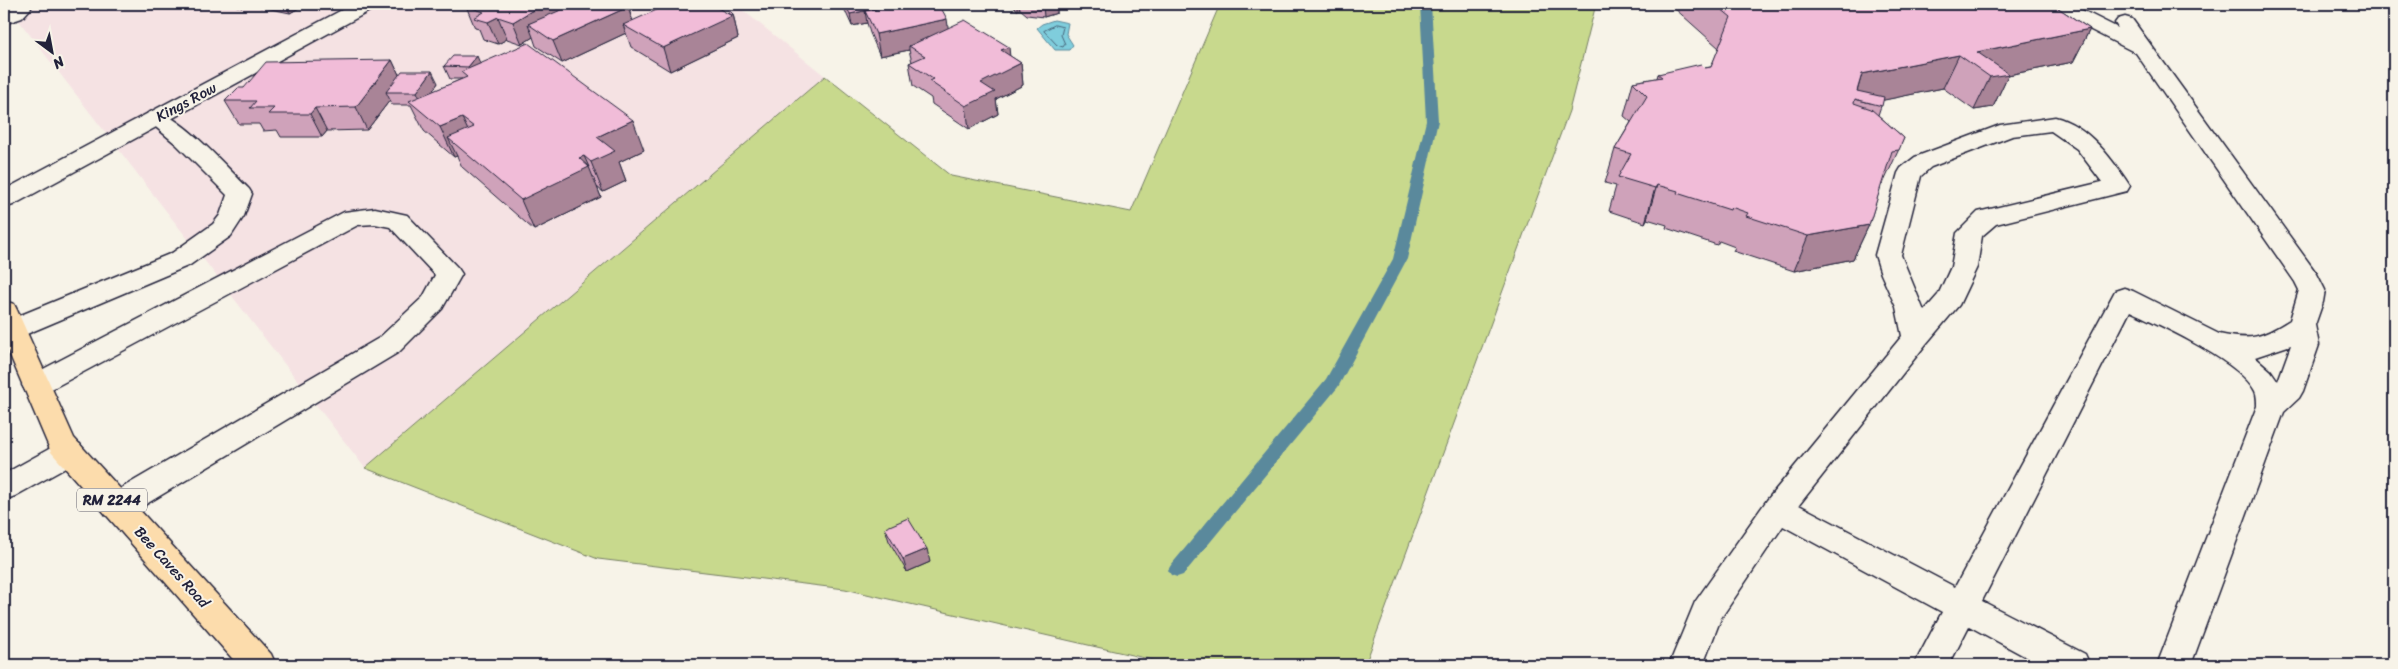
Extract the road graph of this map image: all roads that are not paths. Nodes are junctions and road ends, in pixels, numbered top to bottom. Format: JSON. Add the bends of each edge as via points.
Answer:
{"nodes":[{"id":1,"x":18,"y":4,"type":"edge"},
{"id":2,"x":368,"y":4,"type":"edge"},
{"id":3,"x":2055,"y":4,"type":"edge"},
{"id":4,"x":4,"y":18,"type":"edge"},
{"id":5,"x":2125,"y":23,"type":"dead end"},
{"id":6,"x":2144,"y":49,"type":"junction"},
{"id":7,"x":156,"y":118,"type":"junction"},
{"id":8,"x":4,"y":200,"type":"edge"},
{"id":9,"x":8,"y":319,"type":"edge"},
{"id":10,"x":2302,"y":325,"type":"junction"},
{"id":11,"x":1916,"y":337,"type":"junction"},
{"id":12,"x":2211,"y":341,"type":"junction"},
{"id":13,"x":36,"y":385,"type":"junction"},
{"id":14,"x":2272,"y":406,"type":"junction"},
{"id":15,"x":69,"y":452,"type":"junction"},
{"id":16,"x":4,"y":488,"type":"edge"},
{"id":17,"x":117,"y":506,"type":"junction"},
{"id":18,"x":1778,"y":509,"type":"junction"},
{"id":19,"x":1962,"y":606,"type":"junction"},
{"id":20,"x":259,"y":665,"type":"edge"},
{"id":21,"x":1686,"y":665,"type":"edge"},
{"id":22,"x":1931,"y":665,"type":"edge"},
{"id":23,"x":2073,"y":665,"type":"edge"},
{"id":24,"x":2174,"y":665,"type":"edge"}],
"edges":[{"from":1,"to":4,"type":"street","via":[[21,8],[15,14]]},
{"from":2,"to":7,"type":"street","name":"Kings Row"},
{"from":3,"to":6,"type":"street"},
{"from":5,"to":6,"type":"street"},
{"from":6,"to":10,"type":"street","via":[[2308,280],[2312,290]]},
{"from":7,"to":8,"type":"street","name":"Kings Row"},
{"from":7,"to":9,"type":"street","via":[[184,139],[240,194],[232,216],[222,230],[181,259]]},
{"from":9,"to":13,"type":"main road","name":"Bee Caves Road","number":"RM 2244"},
{"from":10,"to":12,"type":"street","via":[[2278,341],[2257,348],[2239,348]]},
{"from":10,"to":14,"type":"street","via":[[2305,345],[2289,391]]},
{"from":11,"to":11,"type":"street","via":[[1950,299],[1964,266],[1970,233],[1987,218],[2118,186],[2086,144],[2055,124],[2008,130],[1940,154],[1910,173],[1888,256],[1890,269],[1908,304]]},
{"from":11,"to":18,"type":"street"},
{"from":12,"to":14,"type":"street","via":[[2258,376],[2269,390]]},
{"from":12,"to":19,"type":"street","via":[[2124,297]]},
{"from":13,"to":15,"type":"main road","name":"Bee Caves Road","number":"RM 2244","via":[[62,444]]},
{"from":13,"to":17,"type":"street","via":[[353,218],[375,216],[398,221],[449,274],[433,303],[389,345]]},
{"from":14,"to":24,"type":"street"},
{"from":15,"to":16,"type":"street"},
{"from":15,"to":17,"type":"main road","name":"Bee Caves Road","number":"RM 2244"},
{"from":17,"to":20,"type":"main road","name":"Bee Caves Road","number":"RM 2244"},
{"from":18,"to":19,"type":"street"},
{"from":18,"to":21,"type":"street","via":[[1707,612]]},
{"from":19,"to":22,"type":"street"},
{"from":19,"to":23,"type":"street"}]}
